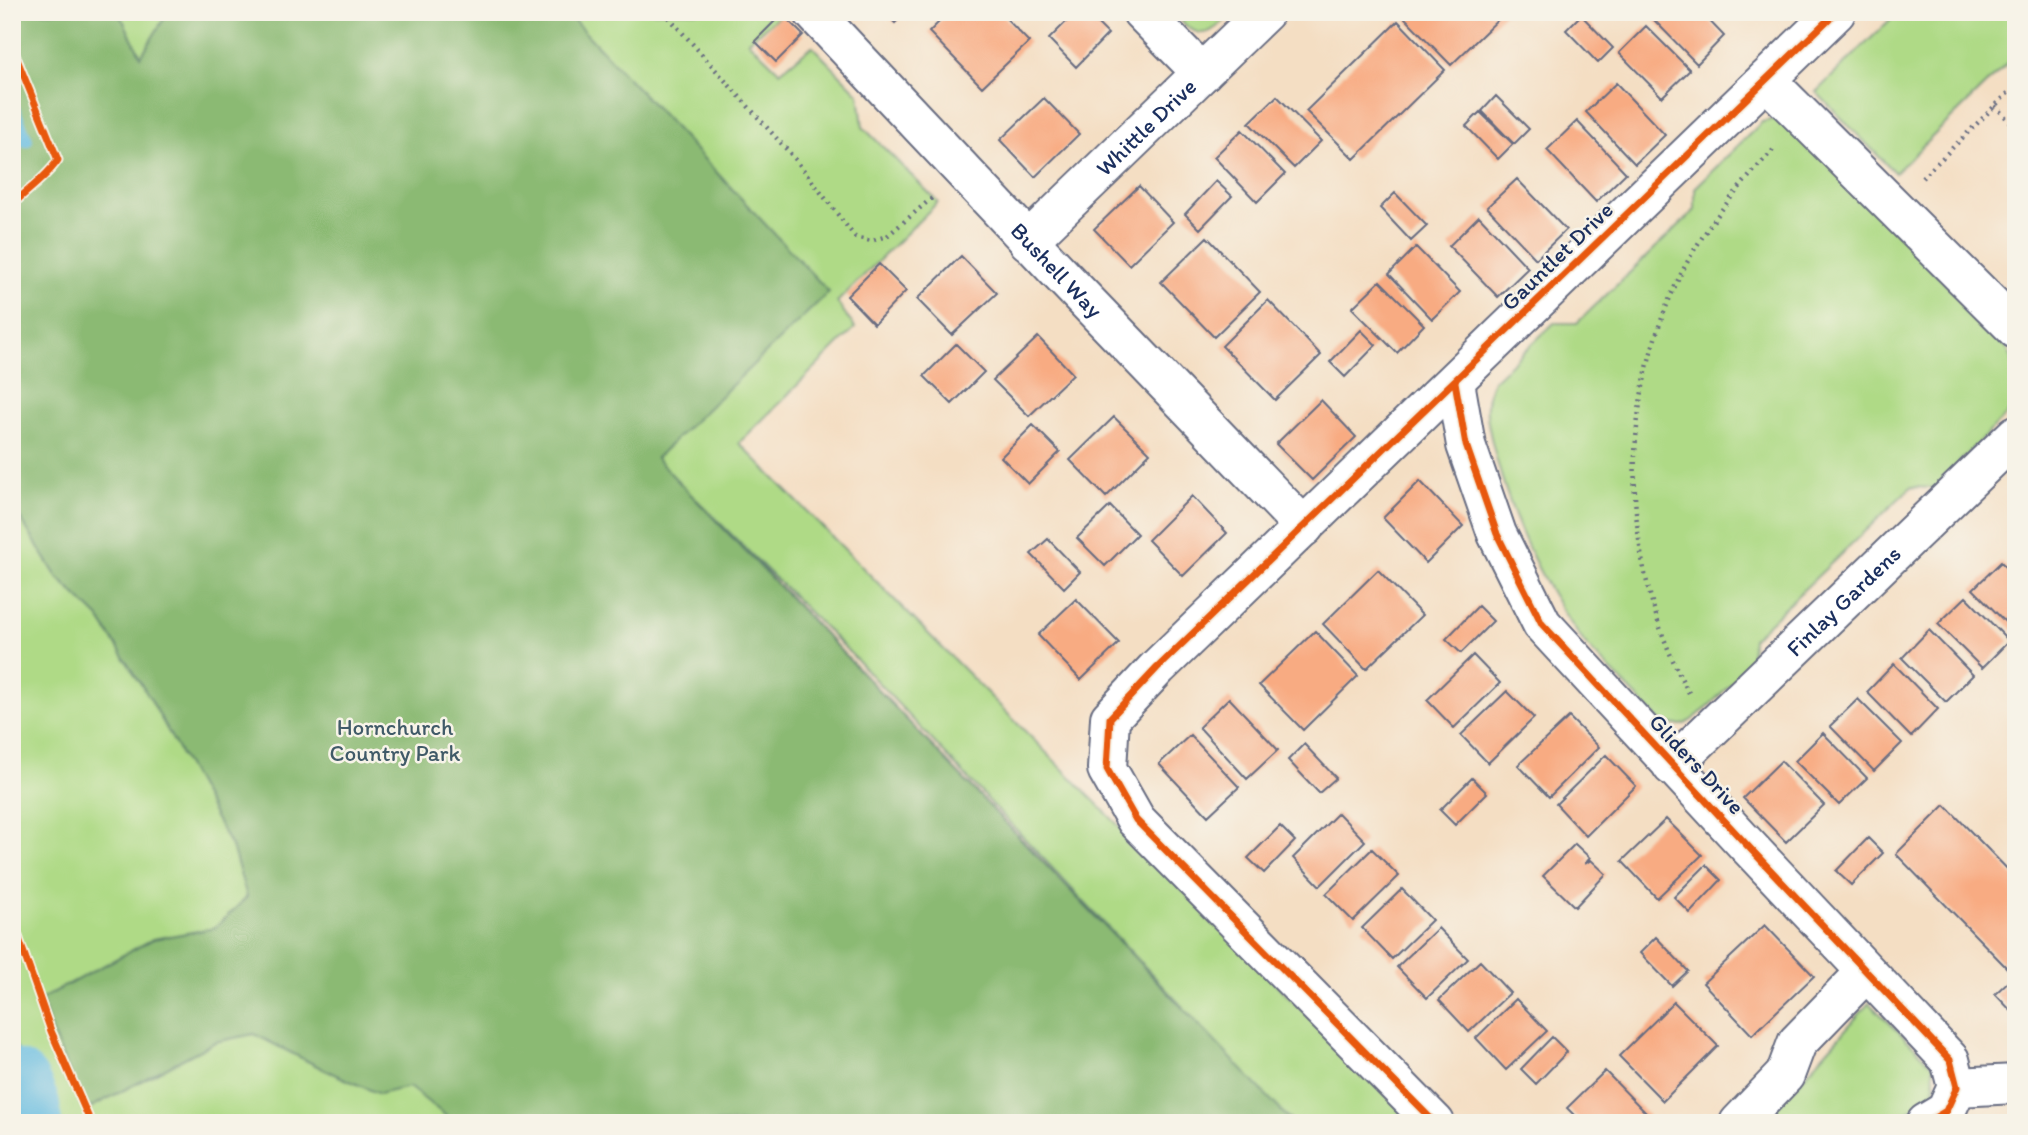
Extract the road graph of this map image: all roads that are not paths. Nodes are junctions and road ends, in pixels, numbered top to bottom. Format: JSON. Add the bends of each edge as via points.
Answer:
{"nodes":[{"id":1,"x":813,"y":12,"type":"edge"},
{"id":2,"x":1142,"y":12,"type":"edge"},
{"id":3,"x":1265,"y":12,"type":"edge"},
{"id":4,"x":1836,"y":12,"type":"edge"},
{"id":5,"x":1202,"y":73,"type":"junction"},
{"id":6,"x":1766,"y":80,"type":"junction"},
{"id":7,"x":1028,"y":241,"type":"junction"},
{"id":8,"x":2016,"y":329,"type":"edge"},
{"id":9,"x":1455,"y":382,"type":"junction"},
{"id":10,"x":2016,"y":435,"type":"edge"},
{"id":11,"x":1304,"y":527,"type":"junction"},
{"id":12,"x":1672,"y":766,"type":"junction"},
{"id":13,"x":1866,"y":972,"type":"junction"},
{"id":14,"x":2016,"y":1084,"type":"edge"},
{"id":15,"x":1957,"y":1087,"type":"junction"},
{"id":16,"x":1435,"y":1123,"type":"edge"},
{"id":17,"x":1739,"y":1123,"type":"edge"},
{"id":18,"x":1926,"y":1123,"type":"edge"}],
"edges":[{"from":1,"to":7,"type":"street","name":"Bushell Way"},
{"from":2,"to":5,"type":"street"},
{"from":3,"to":5,"type":"street","name":"Whittle Drive"},
{"from":4,"to":6,"type":"street","name":"Gauntlet Drive"},
{"from":5,"to":7,"type":"street","name":"Whittle Drive"},
{"from":6,"to":8,"type":"street"},
{"from":6,"to":9,"type":"street","name":"Gauntlet Drive"},
{"from":7,"to":11,"type":"street","name":"Bushell Way"},
{"from":9,"to":11,"type":"street","name":"Gauntlet Drive"},
{"from":9,"to":12,"type":"street","name":"Gliders Drive","via":[[1466,445],[1497,534],[1542,624]]},
{"from":10,"to":12,"type":"street","name":"Finlay Gardens"},
{"from":11,"to":16,"type":"street","via":[[1110,718],[1107,769],[1136,820]]},
{"from":12,"to":13,"type":"street","name":"Gliders Drive"},
{"from":13,"to":15,"type":"street","name":"Gliders Drive","via":[[1950,1060]]},
{"from":13,"to":17,"type":"street","via":[[1797,1043],[1785,1074]]},
{"from":14,"to":15,"type":"street"},
{"from":15,"to":18,"type":"street","via":[[1946,1111]]}]}
